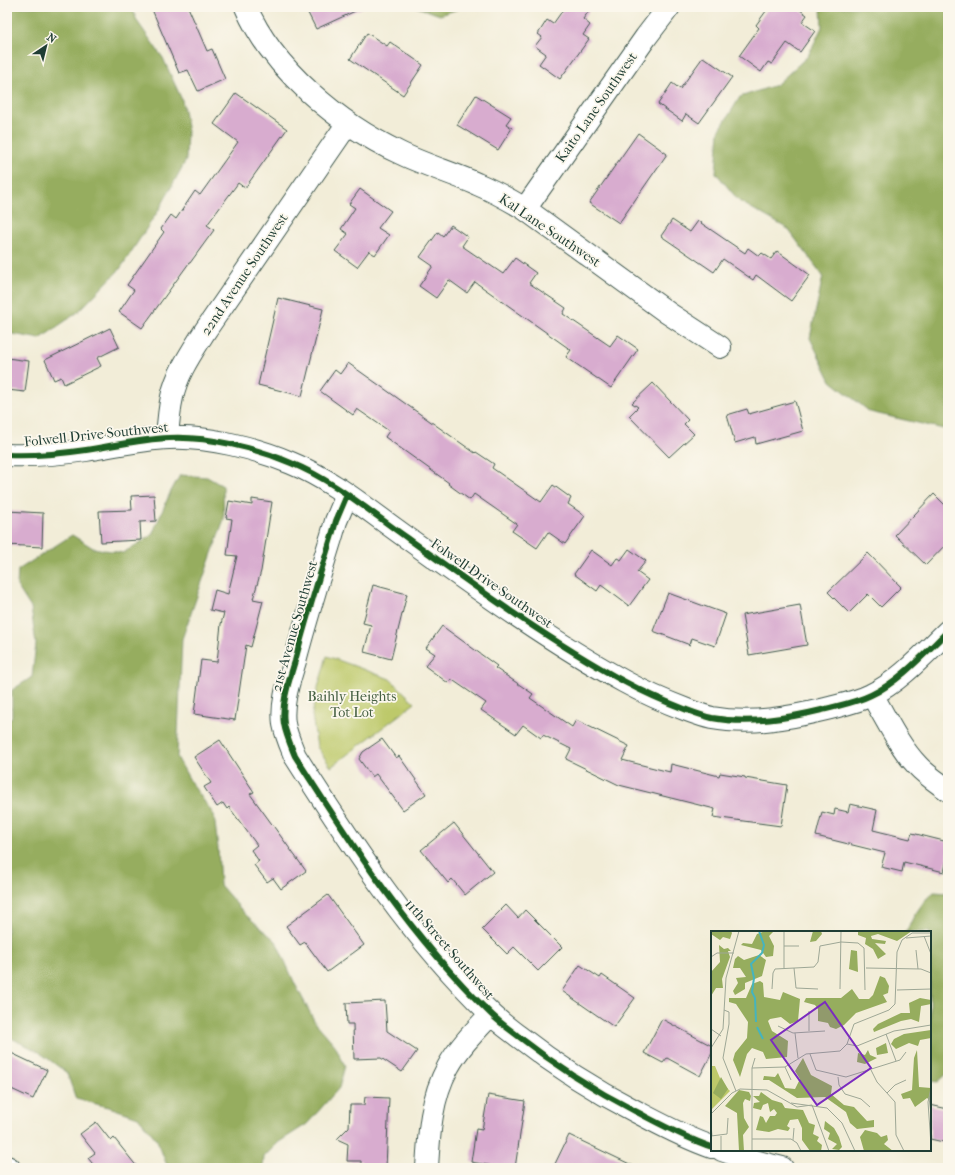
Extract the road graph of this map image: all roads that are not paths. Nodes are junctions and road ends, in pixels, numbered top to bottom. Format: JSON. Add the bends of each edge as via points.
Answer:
{"nodes":[{"id":1,"x":246,"y":7,"type":"edge"},
{"id":2,"x":669,"y":7,"type":"edge"},
{"id":3,"x":348,"y":122,"type":"junction"},
{"id":4,"x":525,"y":209,"type":"junction"},
{"id":5,"x":720,"y":347,"type":"dead end"},
{"id":6,"x":167,"y":438,"type":"junction"},
{"id":7,"x":7,"y":455,"type":"edge"},
{"id":8,"x":347,"y":495,"type":"junction"},
{"id":9,"x":948,"y":631,"type":"edge"},
{"id":10,"x":872,"y":695,"type":"junction"},
{"id":11,"x":313,"y":784,"type":"joint"},
{"id":12,"x":948,"y":790,"type":"edge"},
{"id":13,"x":491,"y":1014,"type":"junction"},
{"id":14,"x":711,"y":1147,"type":"edge"},
{"id":15,"x":725,"y":1151,"type":"edge"},
{"id":16,"x":427,"y":1168,"type":"edge"},
{"id":17,"x":782,"y":1168,"type":"edge"}],
"edges":[{"from":1,"to":3,"type":"street","name":"Kal Lane Southwest","via":[[265,43],[281,64],[314,96]]},
{"from":2,"to":4,"type":"street","name":"Kaito Lane Southwest"},
{"from":3,"to":4,"type":"street","name":"Kal Lane Southwest","via":[[400,153],[482,186]]},
{"from":3,"to":6,"type":"street","name":"22nd Avenue Southwest","via":[[234,287],[190,356],[172,397]]},
{"from":4,"to":5,"type":"street","name":"Kal Lane Southwest","via":[[668,313]]},
{"from":6,"to":7,"type":"street","name":"Folwell Drive Southwest","via":[[60,453]]},
{"from":6,"to":8,"type":"street","name":"Folwell Drive Southwest","via":[[191,438],[253,450],[291,463]]},
{"from":8,"to":10,"type":"street","name":"Folwell Drive Southwest","via":[[571,652],[641,690],[708,718],[732,721],[773,719],[843,705]]},
{"from":8,"to":11,"type":"street","name":"21st Avenue Southwest","via":[[336,521],[284,706],[284,723],[288,739],[295,756]]},
{"from":9,"to":10,"type":"street","name":"Folwell Drive Southwest","via":[[894,681]]},
{"from":10,"to":12,"type":"street","via":[[903,747],[932,779]]},
{"from":11,"to":13,"type":"street","name":"11th Street Southwest","via":[[380,885],[412,927]]},
{"from":13,"to":14,"type":"street","name":"11th Street Southwest","via":[[575,1078],[656,1122]]},
{"from":13,"to":16,"type":"street","via":[[460,1049],[441,1082],[430,1125]]},
{"from":15,"to":17,"type":"street"}]}
